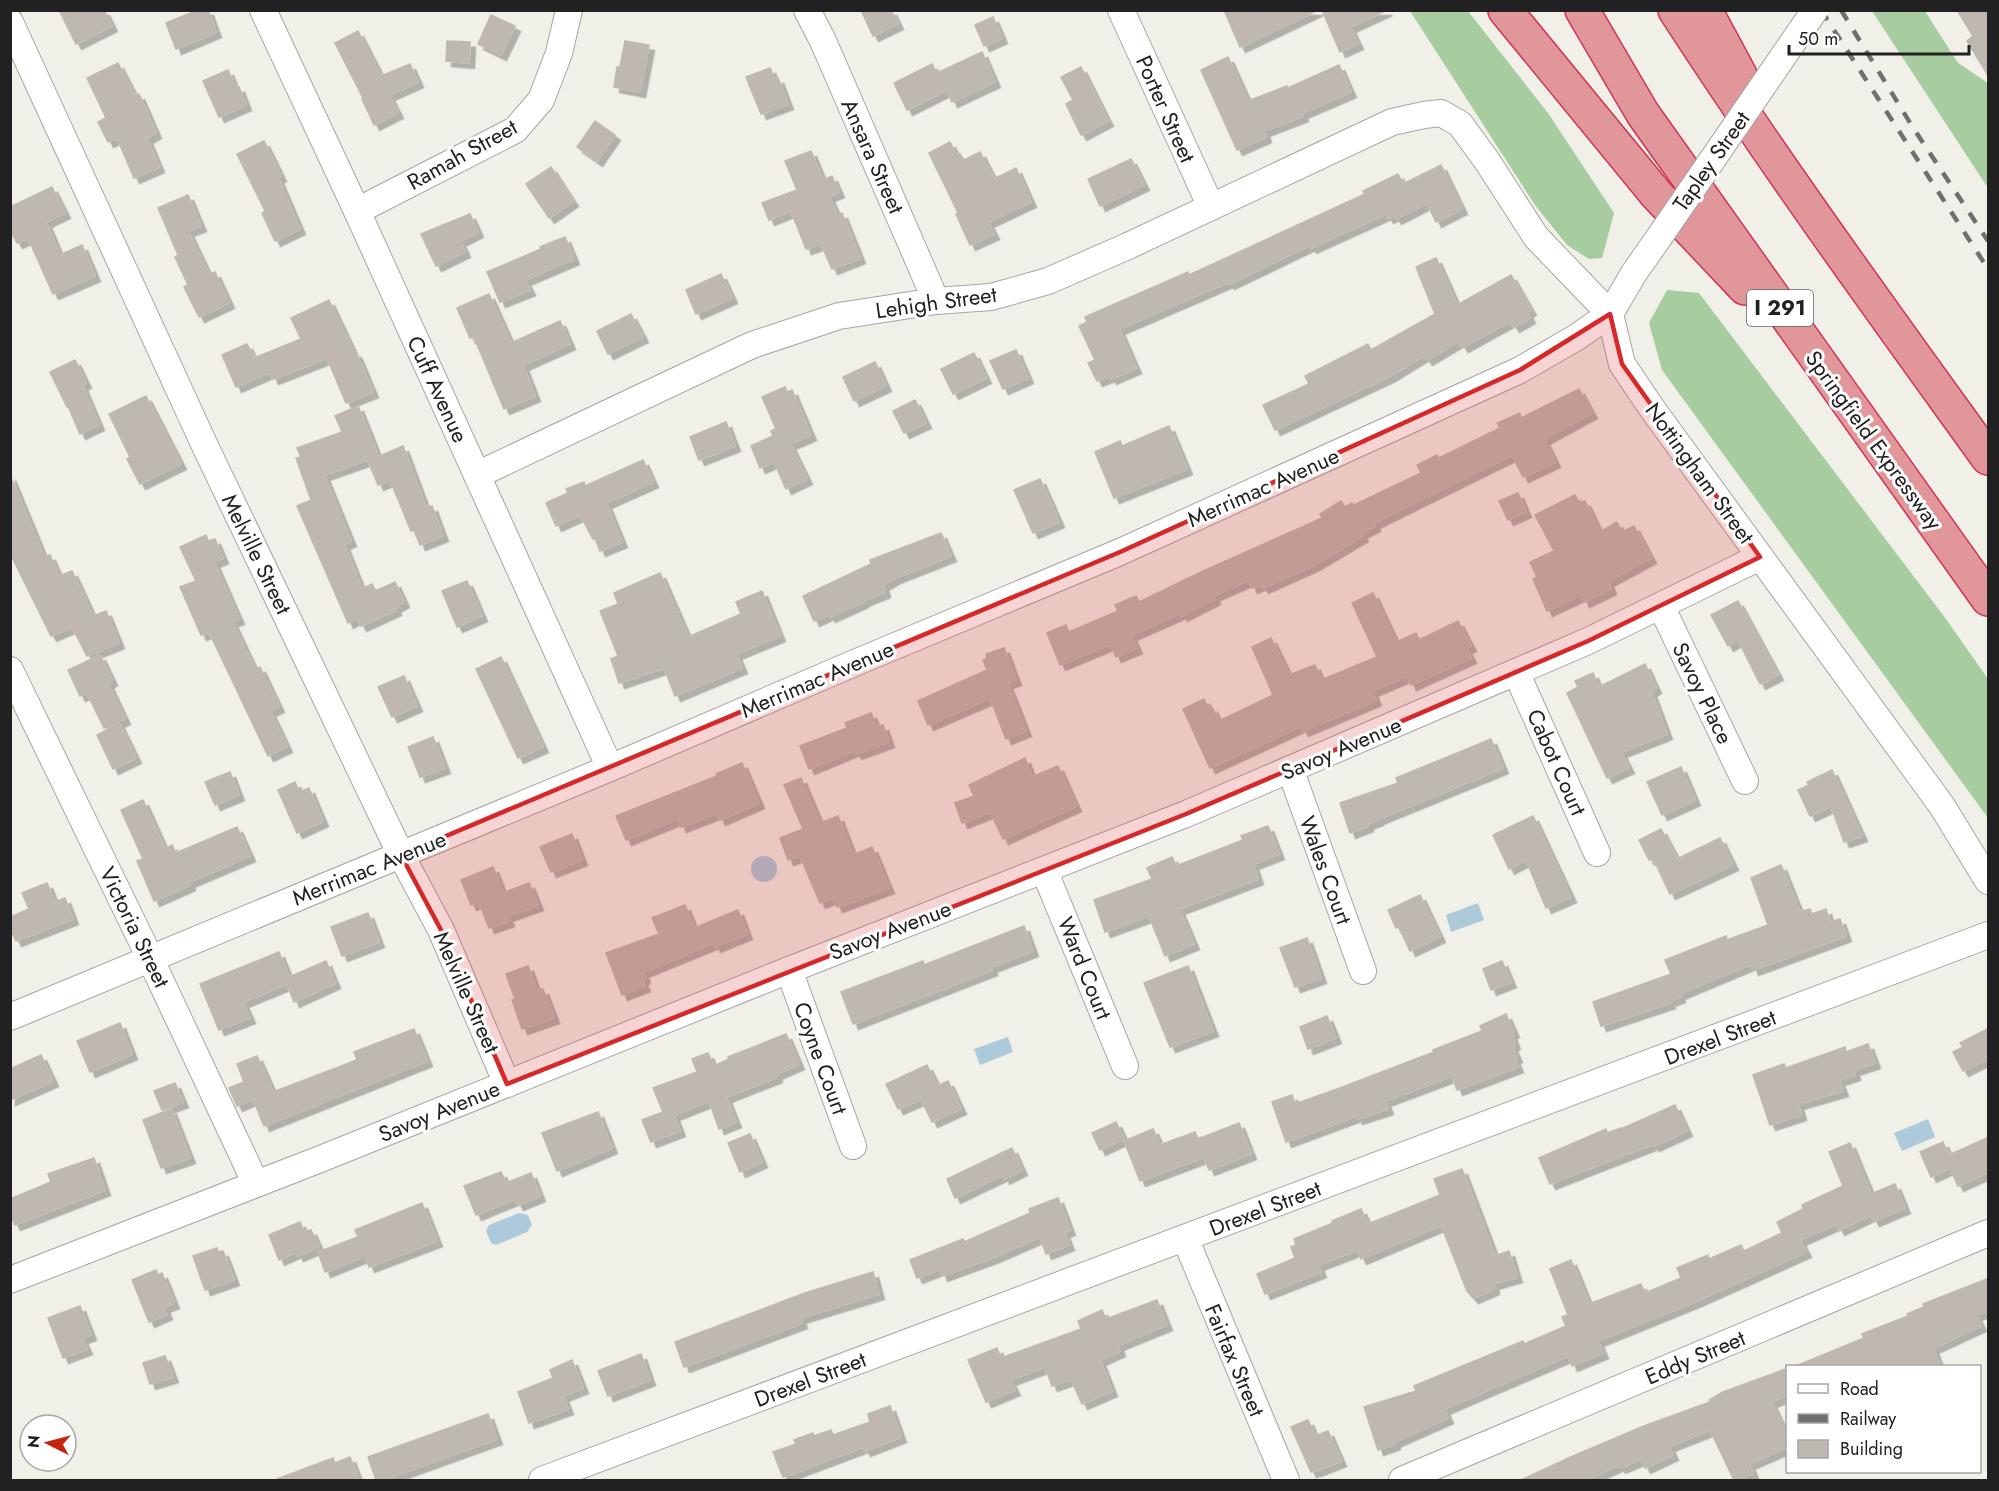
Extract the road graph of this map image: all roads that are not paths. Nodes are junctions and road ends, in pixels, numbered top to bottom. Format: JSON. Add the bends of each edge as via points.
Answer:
{"nodes":[{"id":1,"x":262,"y":10,"type":"edge"},
{"id":2,"x":569,"y":10,"type":"edge"},
{"id":3,"x":807,"y":10,"type":"edge"},
{"id":4,"x":1121,"y":10,"type":"edge"},
{"id":5,"x":1505,"y":10,"type":"edge"},
{"id":6,"x":1582,"y":10,"type":"edge"},
{"id":7,"x":1675,"y":10,"type":"edge"},
{"id":8,"x":1705,"y":10,"type":"edge"},
{"id":9,"x":1815,"y":10,"type":"edge"},
{"id":10,"x":10,"y":22,"type":"edge"},
{"id":11,"x":1210,"y":207,"type":"junction"},
{"id":12,"x":357,"y":212,"type":"junction"},
{"id":13,"x":1823,"y":226,"type":"junction"},
{"id":14,"x":936,"y":301,"type":"junction"},
{"id":15,"x":1610,"y":314,"type":"junction"},
{"id":16,"x":1831,"y":381,"type":"junction"},
{"id":17,"x":1989,"y":459,"type":"edge"},
{"id":18,"x":477,"y":475,"type":"junction"},
{"id":19,"x":1760,"y":557,"type":"junction"},
{"id":20,"x":1989,"y":600,"type":"edge"},
{"id":21,"x":1661,"y":606,"type":"junction"},
{"id":22,"x":1516,"y":672,"type":"junction"},
{"id":23,"x":14,"y":687,"type":"edge"},
{"id":24,"x":610,"y":768,"type":"junction"},
{"id":25,"x":1290,"y":769,"type":"junction"},
{"id":26,"x":1745,"y":781,"type":"dead end"},
{"id":27,"x":1597,"y":853,"type":"dead end"},
{"id":28,"x":401,"y":855,"type":"junction"},
{"id":29,"x":1044,"y":870,"type":"junction"},
{"id":30,"x":1989,"y":881,"type":"edge"},
{"id":31,"x":1989,"y":934,"type":"edge"},
{"id":32,"x":150,"y":958,"type":"junction"},
{"id":33,"x":789,"y":970,"type":"junction"},
{"id":34,"x":1363,"y":971,"type":"dead end"},
{"id":35,"x":10,"y":1017,"type":"edge"},
{"id":36,"x":1125,"y":1066,"type":"dead end"},
{"id":37,"x":507,"y":1084,"type":"junction"},
{"id":38,"x":853,"y":1146,"type":"dead end"},
{"id":39,"x":256,"y":1184,"type":"junction"},
{"id":40,"x":1989,"y":1233,"type":"edge"},
{"id":41,"x":1185,"y":1238,"type":"junction"},
{"id":42,"x":10,"y":1280,"type":"edge"},
{"id":43,"x":542,"y":1480,"type":"edge"},
{"id":44,"x":1286,"y":1480,"type":"edge"},
{"id":45,"x":1402,"y":1480,"type":"edge"}],
"edges":[{"from":1,"to":12,"type":"street","name":"Cuff Avenue"},
{"from":2,"to":12,"type":"street","name":"Ramah Street","via":[[559,53],[541,100],[515,130]]},
{"from":3,"to":14,"type":"street","name":"Ansara Street"},
{"from":4,"to":11,"type":"street","name":"Porter Street"},
{"from":5,"to":16,"type":"highway","via":[[1656,194]]},
{"from":6,"to":16,"type":"highway","name":"Springfield Expressway","number":"I 291","via":[[1643,114]]},
{"from":7,"to":13,"type":"highway"},
{"from":8,"to":13,"type":"highway"},
{"from":9,"to":15,"type":"street","name":"Tapley Street","bridge":true,"via":[[1634,273]]},
{"from":10,"to":28,"type":"street","name":"Melville Street","via":[[205,446]]},
{"from":11,"to":14,"type":"street","name":"Lehigh Street","via":[[1048,281],[991,297]]},
{"from":11,"to":15,"type":"street","name":"Lehigh Street","via":[[1392,122],[1441,113],[1460,124],[1536,237]]},
{"from":12,"to":18,"type":"street","name":"Cuff Avenue"},
{"from":13,"to":17,"type":"highway"},
{"from":14,"to":18,"type":"street","name":"Lehigh Street","via":[[839,316],[752,345]]},
{"from":15,"to":19,"type":"street","name":"Nottingham Street","via":[[1622,364]]},
{"from":15,"to":24,"type":"street","name":"Merrimac Avenue","via":[[1520,370],[1286,477],[1120,552]]},
{"from":16,"to":20,"type":"highway","name":"Springfield Expressway","number":"I 291"},
{"from":18,"to":24,"type":"street","name":"Cuff Avenue"},
{"from":19,"to":21,"type":"street","name":"Savoy Avenue"},
{"from":19,"to":30,"type":"street","name":"Nottingham Street","via":[[1942,806]]},
{"from":21,"to":22,"type":"street","name":"Savoy Avenue"},
{"from":21,"to":26,"type":"street","name":"Savoy Place"},
{"from":22,"to":25,"type":"street","name":"Savoy Avenue"},
{"from":22,"to":27,"type":"street","name":"Cabot Court"},
{"from":23,"to":32,"type":"street","name":"Victoria Street"},
{"from":24,"to":28,"type":"street","name":"Merrimac Avenue"},
{"from":25,"to":29,"type":"street","name":"Savoy Avenue"},
{"from":25,"to":34,"type":"street","name":"Wales Court"},
{"from":28,"to":32,"type":"street","name":"Merrimac Avenue"},
{"from":28,"to":37,"type":"street","name":"Melville Street","via":[[441,930]]},
{"from":29,"to":33,"type":"street","name":"Savoy Avenue"},
{"from":29,"to":36,"type":"street","name":"Ward Court"},
{"from":31,"to":41,"type":"street","name":"Drexel Street"},
{"from":32,"to":35,"type":"street","name":"Merrimac Avenue"},
{"from":32,"to":39,"type":"street","name":"Victoria Street"},
{"from":33,"to":37,"type":"street","name":"Savoy Avenue"},
{"from":33,"to":38,"type":"street","name":"Coyne Court"},
{"from":37,"to":39,"type":"street","name":"Savoy Avenue"},
{"from":39,"to":42,"type":"street","name":"Savoy Avenue"},
{"from":40,"to":45,"type":"street","name":"Eddy Street"},
{"from":41,"to":43,"type":"street","name":"Drexel Street"},
{"from":41,"to":44,"type":"street","name":"Fairfax Street"}]}
